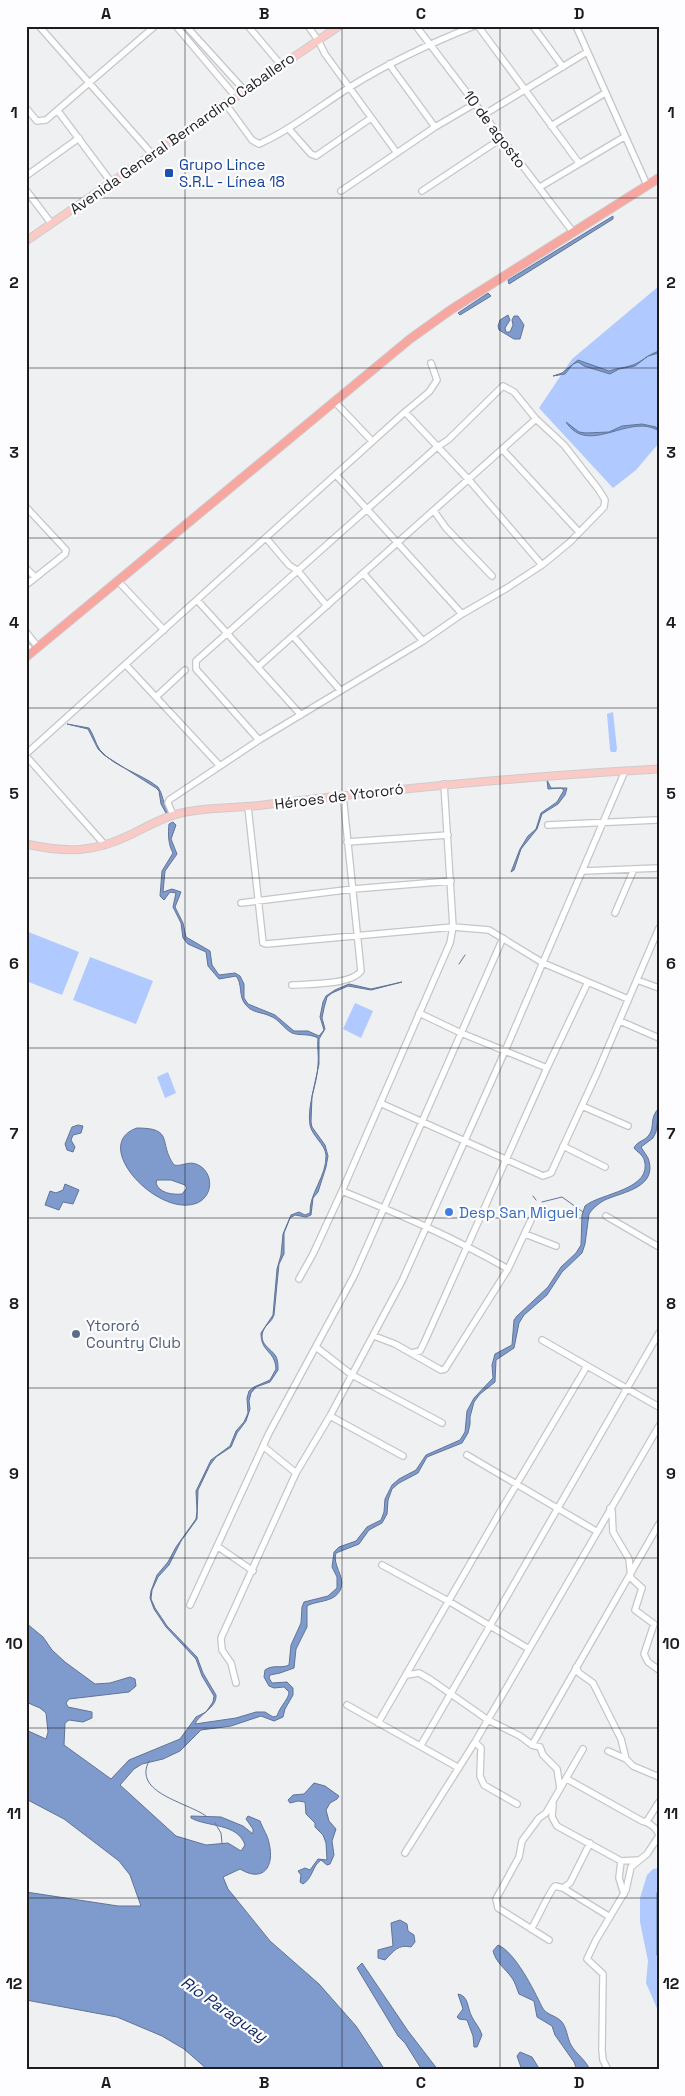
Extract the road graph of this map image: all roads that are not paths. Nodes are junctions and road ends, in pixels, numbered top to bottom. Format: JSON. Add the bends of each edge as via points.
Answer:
{"nodes":[{"id":1,"x":39,"y":26,"type":"edge"},
{"id":2,"x":155,"y":26,"type":"edge"},
{"id":3,"x":176,"y":26,"type":"edge"},
{"id":4,"x":186,"y":26,"type":"edge"},
{"id":5,"x":248,"y":26,"type":"edge"},
{"id":6,"x":308,"y":26,"type":"edge"},
{"id":7,"x":339,"y":26,"type":"edge"},
{"id":8,"x":416,"y":26,"type":"edge"},
{"id":9,"x":474,"y":26,"type":"edge"},
{"id":10,"x":478,"y":26,"type":"edge"},
{"id":11,"x":533,"y":26,"type":"edge"},
{"id":12,"x":576,"y":26,"type":"edge"},
{"id":13,"x":318,"y":40,"type":"junction"},
{"id":14,"x":430,"y":44,"type":"junction"},
{"id":15,"x":588,"y":52,"type":"junction"},
{"id":16,"x":389,"y":64,"type":"junction"},
{"id":17,"x":281,"y":65,"type":"junction"},
{"id":18,"x":563,"y":66,"type":"junction"},
{"id":19,"x":233,"y":79,"type":"junction"},
{"id":20,"x":90,"y":82,"type":"junction"},
{"id":21,"x":226,"y":85,"type":"junction"},
{"id":22,"x":349,"y":88,"type":"junction"},
{"id":23,"x":524,"y":89,"type":"junction"},
{"id":24,"x":244,"y":90,"type":"junction"},
{"id":25,"x":605,"y":93,"type":"junction"},
{"id":26,"x":235,"y":96,"type":"junction"},
{"id":27,"x":225,"y":103,"type":"junction"},
{"id":28,"x":476,"y":103,"type":"junction"},
{"id":29,"x":26,"y":108,"type":"edge"},
{"id":30,"x":58,"y":111,"type":"junction"},
{"id":31,"x":485,"y":114,"type":"junction"},
{"id":32,"x":371,"y":118,"type":"junction"},
{"id":33,"x":551,"y":126,"type":"junction"},
{"id":34,"x":435,"y":127,"type":"junction"},
{"id":35,"x":288,"y":128,"type":"junction"},
{"id":36,"x":624,"y":137,"type":"junction"},
{"id":37,"x":80,"y":138,"type":"junction"},
{"id":38,"x":502,"y":138,"type":"junction"},
{"id":39,"x":397,"y":153,"type":"junction"},
{"id":40,"x":152,"y":154,"type":"junction"},
{"id":41,"x":578,"y":162,"type":"junction"},
{"id":42,"x":26,"y":176,"type":"edge"},
{"id":43,"x":659,"y":178,"type":"edge"},
{"id":44,"x":111,"y":182,"type":"junction"},
{"id":45,"x":647,"y":186,"type":"junction"},
{"id":46,"x":540,"y":187,"type":"junction"},
{"id":47,"x":26,"y":190,"type":"edge"},
{"id":48,"x":341,"y":191,"type":"dead end"},
{"id":49,"x":422,"y":191,"type":"dead end"},
{"id":50,"x":51,"y":223,"type":"junction"},
{"id":51,"x":573,"y":232,"type":"junction"},
{"id":52,"x":30,"y":234,"type":"edge"},
{"id":53,"x":26,"y":241,"type":"edge"},
{"id":54,"x":431,"y":363,"type":"dead end"},
{"id":55,"x":334,"y":401,"type":"junction"},
{"id":56,"x":405,"y":412,"type":"junction"},
{"id":57,"x":536,"y":419,"type":"junction"},
{"id":58,"x":372,"y":440,"type":"junction"},
{"id":59,"x":437,"y":447,"type":"junction"},
{"id":60,"x":502,"y":449,"type":"junction"},
{"id":61,"x":336,"y":474,"type":"junction"},
{"id":62,"x":469,"y":480,"type":"junction"},
{"id":63,"x":26,"y":507,"type":"edge"},
{"id":64,"x":367,"y":509,"type":"junction"},
{"id":65,"x":434,"y":512,"type":"junction"},
{"id":66,"x":579,"y":532,"type":"junction"},
{"id":67,"x":266,"y":538,"type":"junction"},
{"id":68,"x":397,"y":542,"type":"junction"},
{"id":69,"x":542,"y":565,"type":"junction"},
{"id":70,"x":26,"y":568,"type":"edge"},
{"id":71,"x":298,"y":571,"type":"junction"},
{"id":72,"x":363,"y":573,"type":"junction"},
{"id":73,"x":492,"y":576,"type":"dead end"},
{"id":74,"x":35,"y":577,"type":"junction"},
{"id":75,"x":118,"y":581,"type":"junction"},
{"id":76,"x":26,"y":585,"type":"edge"},
{"id":77,"x":196,"y":600,"type":"junction"},
{"id":78,"x":326,"y":606,"type":"junction"},
{"id":79,"x":462,"y":614,"type":"junction"},
{"id":80,"x":164,"y":630,"type":"junction"},
{"id":81,"x":26,"y":632,"type":"edge"},
{"id":82,"x":227,"y":634,"type":"junction"},
{"id":83,"x":293,"y":636,"type":"junction"},
{"id":84,"x":423,"y":641,"type":"junction"},
{"id":85,"x":26,"y":645,"type":"edge"},
{"id":86,"x":32,"y":652,"type":"edge"},
{"id":87,"x":126,"y":665,"type":"junction"},
{"id":88,"x":258,"y":667,"type":"junction"},
{"id":89,"x":185,"y":670,"type":"dead end"},
{"id":90,"x":340,"y":690,"type":"junction"},
{"id":91,"x":157,"y":696,"type":"junction"},
{"id":92,"x":301,"y":715,"type":"junction"},
{"id":93,"x":259,"y":740,"type":"junction"},
{"id":94,"x":26,"y":755,"type":"edge"},
{"id":95,"x":220,"y":766,"type":"junction"},
{"id":96,"x":659,"y":769,"type":"edge"},
{"id":97,"x":625,"y":771,"type":"junction"},
{"id":98,"x":444,"y":784,"type":"junction"},
{"id":99,"x":343,"y":795,"type":"junction"},
{"id":100,"x":248,"y":807,"type":"junction"},
{"id":101,"x":171,"y":815,"type":"junction"},
{"id":102,"x":656,"y":820,"type":"dead end"},
{"id":103,"x":603,"y":823,"type":"junction"},
{"id":104,"x":548,"y":825,"type":"dead end"},
{"id":105,"x":448,"y":835,"type":"junction"},
{"id":106,"x":347,"y":842,"type":"junction"},
{"id":107,"x":26,"y":844,"type":"edge"},
{"id":108,"x":105,"y":845,"type":"junction"},
{"id":109,"x":659,"y":868,"type":"edge"},
{"id":110,"x":634,"y":870,"type":"junction"},
{"id":111,"x":583,"y":871,"type":"junction"},
{"id":112,"x":450,"y":881,"type":"junction"},
{"id":113,"x":353,"y":888,"type":"junction"},
{"id":114,"x":257,"y":900,"type":"junction"},
{"id":115,"x":241,"y":903,"type":"dead end"},
{"id":116,"x":615,"y":913,"type":"dead end"},
{"id":117,"x":453,"y":926,"type":"junction"},
{"id":118,"x":659,"y":928,"type":"edge"},
{"id":119,"x":358,"y":935,"type":"junction"},
{"id":120,"x":503,"y":938,"type":"junction"},
{"id":121,"x":657,"y":938,"type":"edge"},
{"id":122,"x":543,"y":963,"type":"junction"},
{"id":123,"x":636,"y":980,"type":"junction"},
{"id":124,"x":588,"y":982,"type":"junction"},
{"id":125,"x":292,"y":985,"type":"dead end"},
{"id":126,"x":659,"y":988,"type":"edge"},
{"id":127,"x":628,"y":999,"type":"junction"},
{"id":128,"x":419,"y":1013,"type":"junction"},
{"id":129,"x":620,"y":1021,"type":"junction"},
{"id":130,"x":461,"y":1033,"type":"junction"},
{"id":131,"x":659,"y":1038,"type":"edge"},
{"id":132,"x":505,"y":1051,"type":"junction"},
{"id":133,"x":547,"y":1068,"type":"junction"},
{"id":134,"x":380,"y":1103,"type":"junction"},
{"id":135,"x":582,"y":1106,"type":"junction"},
{"id":136,"x":423,"y":1121,"type":"junction"},
{"id":137,"x":628,"y":1126,"type":"dead end"},
{"id":138,"x":464,"y":1140,"type":"junction"},
{"id":139,"x":563,"y":1146,"type":"junction"},
{"id":140,"x":506,"y":1158,"type":"junction"},
{"id":141,"x":606,"y":1167,"type":"dead end"},
{"id":142,"x":342,"y":1191,"type":"junction"},
{"id":143,"x":383,"y":1208,"type":"junction"},
{"id":144,"x":606,"y":1216,"type":"dead end"},
{"id":145,"x":531,"y":1220,"type":"dead end"},
{"id":146,"x":427,"y":1226,"type":"junction"},
{"id":147,"x":525,"y":1234,"type":"junction"},
{"id":148,"x":468,"y":1246,"type":"junction"},
{"id":149,"x":556,"y":1246,"type":"dead end"},
{"id":150,"x":659,"y":1247,"type":"edge"},
{"id":151,"x":508,"y":1269,"type":"junction"},
{"id":152,"x":299,"y":1279,"type":"dead end"},
{"id":153,"x":659,"y":1333,"type":"edge"},
{"id":154,"x":374,"y":1336,"type":"junction"},
{"id":155,"x":542,"y":1340,"type":"dead end"},
{"id":156,"x":316,"y":1347,"type":"junction"},
{"id":157,"x":412,"y":1353,"type":"junction"},
{"id":158,"x":587,"y":1366,"type":"junction"},
{"id":159,"x":352,"y":1375,"type":"junction"},
{"id":160,"x":624,"y":1387,"type":"junction"},
{"id":161,"x":659,"y":1407,"type":"edge"},
{"id":162,"x":330,"y":1416,"type":"junction"},
{"id":163,"x":442,"y":1423,"type":"dead end"},
{"id":164,"x":659,"y":1426,"type":"edge"},
{"id":165,"x":263,"y":1446,"type":"junction"},
{"id":166,"x":467,"y":1455,"type":"dead end"},
{"id":167,"x":403,"y":1456,"type":"dead end"},
{"id":168,"x":296,"y":1473,"type":"junction"},
{"id":169,"x":518,"y":1484,"type":"junction"},
{"id":170,"x":557,"y":1508,"type":"junction"},
{"id":171,"x":610,"y":1508,"type":"junction"},
{"id":172,"x":659,"y":1524,"type":"edge"},
{"id":173,"x":596,"y":1532,"type":"junction"},
{"id":174,"x":217,"y":1546,"type":"junction"},
{"id":175,"x":382,"y":1565,"type":"dead end"},
{"id":176,"x":253,"y":1571,"type":"junction"},
{"id":177,"x":630,"y":1575,"type":"junction"},
{"id":178,"x":450,"y":1602,"type":"junction"},
{"id":179,"x":190,"y":1605,"type":"dead end"},
{"id":180,"x":490,"y":1625,"type":"junction"},
{"id":181,"x":529,"y":1649,"type":"junction"},
{"id":182,"x":416,"y":1660,"type":"junction"},
{"id":183,"x":576,"y":1667,"type":"junction"},
{"id":184,"x":659,"y":1670,"type":"edge"},
{"id":185,"x":419,"y":1673,"type":"junction"},
{"id":186,"x":407,"y":1675,"type":"junction"},
{"id":187,"x":236,"y":1683,"type":"dead end"},
{"id":188,"x":451,"y":1693,"type":"junction"},
{"id":189,"x":347,"y":1705,"type":"dead end"},
{"id":190,"x":488,"y":1720,"type":"junction"},
{"id":191,"x":378,"y":1723,"type":"junction"},
{"id":192,"x":539,"y":1733,"type":"junction"},
{"id":193,"x":475,"y":1742,"type":"junction"},
{"id":194,"x":532,"y":1745,"type":"junction"},
{"id":195,"x":420,"y":1746,"type":"junction"},
{"id":196,"x":540,"y":1747,"type":"junction"},
{"id":197,"x":583,"y":1750,"type":"dead end"},
{"id":198,"x":608,"y":1751,"type":"dead end"},
{"id":199,"x":626,"y":1759,"type":"junction"},
{"id":200,"x":459,"y":1768,"type":"junction"},
{"id":201,"x":659,"y":1777,"type":"edge"},
{"id":202,"x":567,"y":1779,"type":"junction"},
{"id":203,"x":560,"y":1789,"type":"junction"},
{"id":204,"x":554,"y":1798,"type":"junction"},
{"id":205,"x":659,"y":1802,"type":"edge"},
{"id":206,"x":517,"y":1804,"type":"dead end"},
{"id":207,"x":659,"y":1808,"type":"edge"},
{"id":208,"x":646,"y":1821,"type":"junction"},
{"id":209,"x":659,"y":1836,"type":"edge"},
{"id":210,"x":590,"y":1844,"type":"junction"},
{"id":211,"x":406,"y":1853,"type":"dead end"},
{"id":212,"x":639,"y":1860,"type":"junction"},
{"id":213,"x":621,"y":1861,"type":"junction"},
{"id":214,"x":563,"y":1888,"type":"junction"},
{"id":215,"x":624,"y":1894,"type":"junction"},
{"id":216,"x":610,"y":1917,"type":"junction"},
{"id":217,"x":531,"y":1929,"type":"junction"},
{"id":218,"x":549,"y":1940,"type":"dead end"},
{"id":219,"x":608,"y":2070,"type":"edge"}],
"edges":[{"from":1,"to":20,"type":"street"},
{"from":2,"to":20,"type":"street"},
{"from":3,"to":21,"type":"street"},
{"from":4,"to":19,"type":"street"},
{"from":5,"to":17,"type":"street"},
{"from":6,"to":13,"type":"street"},
{"from":7,"to":13,"type":"main road","name":"Avenida General Bernardino Caballero"},
{"from":8,"to":14,"type":"street","name":"10 de agosto"},
{"from":9,"to":14,"type":"street"},
{"from":10,"to":23,"type":"street"},
{"from":11,"to":18,"type":"street"},
{"from":12,"to":15,"type":"street"},
{"from":13,"to":17,"type":"main road","name":"Avenida General Bernardino Caballero"},
{"from":13,"to":22,"type":"street"},
{"from":14,"to":16,"type":"street"},
{"from":14,"to":28,"type":"street","name":"10 de agosto"},
{"from":15,"to":18,"type":"street"},
{"from":15,"to":25,"type":"street"},
{"from":16,"to":22,"type":"street"},
{"from":16,"to":34,"type":"street"},
{"from":17,"to":24,"type":"main road","name":"Avenida General Bernardino Caballero"},
{"from":18,"to":23,"type":"street"},
{"from":19,"to":21,"type":"street"},
{"from":19,"to":24,"type":"street"},
{"from":20,"to":30,"type":"street"},
{"from":20,"to":40,"type":"street"},
{"from":21,"to":26,"type":"street"},
{"from":22,"to":32,"type":"street"},
{"from":22,"to":35,"type":"street"},
{"from":23,"to":31,"type":"street"},
{"from":23,"to":33,"type":"street"},
{"from":24,"to":26,"type":"main road","name":"Avenida General Bernardino Caballero"},
{"from":25,"to":33,"type":"street"},
{"from":25,"to":36,"type":"street"},
{"from":26,"to":27,"type":"main road","name":"Avenida General Bernardino Caballero"},
{"from":27,"to":35,"type":"street","via":[[257,144]]},
{"from":27,"to":40,"type":"main road","name":"Avenida General Bernardino Caballero"},
{"from":28,"to":31,"type":"street","name":"10 de agosto"},
{"from":28,"to":34,"type":"street"},
{"from":29,"to":30,"type":"street","via":[[39,122]]},
{"from":30,"to":37,"type":"street"},
{"from":31,"to":38,"type":"street","name":"10 de agosto"},
{"from":32,"to":35,"type":"street","via":[[316,156]]},
{"from":32,"to":39,"type":"street"},
{"from":33,"to":41,"type":"street"},
{"from":34,"to":39,"type":"street"},
{"from":36,"to":41,"type":"street"},
{"from":36,"to":45,"type":"street"},
{"from":37,"to":42,"type":"street"},
{"from":37,"to":44,"type":"street"},
{"from":38,"to":46,"type":"street","name":"10 de agosto"},
{"from":38,"to":49,"type":"street"},
{"from":39,"to":48,"type":"street"},
{"from":40,"to":44,"type":"main road","name":"Avenida General Bernardino Caballero"},
{"from":41,"to":46,"type":"street"},
{"from":43,"to":45,"type":"highway"},
{"from":44,"to":50,"type":"main road","name":"Avenida General Bernardino Caballero"},
{"from":45,"to":51,"type":"highway"},
{"from":46,"to":51,"type":"street","name":"10 de agosto"},
{"from":47,"to":50,"type":"street"},
{"from":50,"to":52,"type":"main road","name":"Avenida General Bernardino Caballero"},
{"from":51,"to":55,"type":"highway","via":[[415,335]]},
{"from":52,"to":53,"type":"main road","name":"Avenida General Bernardino Caballero"},
{"from":54,"to":56,"type":"street","via":[[436,384]]},
{"from":55,"to":58,"type":"street"},
{"from":55,"to":75,"type":"highway"},
{"from":56,"to":58,"type":"street"},
{"from":56,"to":59,"type":"street"},
{"from":57,"to":59,"type":"street","via":[[514,392],[503,386]]},
{"from":57,"to":60,"type":"street"},
{"from":57,"to":66,"type":"street","via":[[564,445],[605,500],[604,507]]},
{"from":58,"to":61,"type":"street"},
{"from":59,"to":62,"type":"street"},
{"from":59,"to":64,"type":"street"},
{"from":60,"to":62,"type":"street"},
{"from":60,"to":66,"type":"street"},
{"from":61,"to":64,"type":"street"},
{"from":61,"to":67,"type":"street"},
{"from":62,"to":65,"type":"street"},
{"from":62,"to":69,"type":"street"},
{"from":63,"to":74,"type":"street","via":[[66,550]]},
{"from":64,"to":68,"type":"street"},
{"from":64,"to":71,"type":"street"},
{"from":65,"to":68,"type":"street"},
{"from":65,"to":73,"type":"street"},
{"from":66,"to":69,"type":"street"},
{"from":67,"to":71,"type":"street"},
{"from":67,"to":77,"type":"street"},
{"from":68,"to":72,"type":"street"},
{"from":68,"to":79,"type":"street"},
{"from":69,"to":79,"type":"street"},
{"from":70,"to":74,"type":"street"},
{"from":71,"to":78,"type":"street"},
{"from":71,"to":82,"type":"street"},
{"from":72,"to":78,"type":"street"},
{"from":72,"to":84,"type":"street"},
{"from":74,"to":76,"type":"street"},
{"from":75,"to":80,"type":"street"},
{"from":75,"to":86,"type":"highway"},
{"from":77,"to":80,"type":"street"},
{"from":77,"to":82,"type":"street"},
{"from":78,"to":83,"type":"street"},
{"from":79,"to":84,"type":"street"},
{"from":80,"to":87,"type":"street"},
{"from":81,"to":86,"type":"street"},
{"from":82,"to":88,"type":"street"},
{"from":82,"to":93,"type":"street","via":[[196,661],[196,668]]},
{"from":83,"to":88,"type":"street"},
{"from":83,"to":90,"type":"street"},
{"from":84,"to":90,"type":"street"},
{"from":85,"to":86,"type":"street"},
{"from":87,"to":91,"type":"street"},
{"from":87,"to":94,"type":"street"},
{"from":88,"to":92,"type":"street"},
{"from":89,"to":91,"type":"street"},
{"from":90,"to":92,"type":"street"},
{"from":91,"to":95,"type":"street"},
{"from":92,"to":93,"type":"street"},
{"from":93,"to":95,"type":"street"},
{"from":94,"to":108,"type":"street"},
{"from":95,"to":101,"type":"street","via":[[169,800]]},
{"from":96,"to":97,"type":"main road","name":"Héroes de Ytororó"},
{"from":97,"to":98,"type":"main road","name":"Héroes de Ytororó"},
{"from":97,"to":103,"type":"street"},
{"from":98,"to":99,"type":"main road","name":"Héroes de Ytororó"},
{"from":98,"to":105,"type":"street"},
{"from":99,"to":100,"type":"main road","name":"Héroes de Ytororó"},
{"from":99,"to":106,"type":"street"},
{"from":100,"to":101,"type":"main road","name":"Héroes de Ytororó"},
{"from":100,"to":114,"type":"street"},
{"from":101,"to":108,"type":"main road","name":"Héroes de Ytororó"},
{"from":102,"to":103,"type":"street"},
{"from":103,"to":104,"type":"street"},
{"from":103,"to":111,"type":"street"},
{"from":105,"to":106,"type":"street"},
{"from":105,"to":112,"type":"street"},
{"from":106,"to":113,"type":"street"},
{"from":107,"to":108,"type":"main road","name":"Héroes de Ytororó","via":[[68,851]]},
{"from":109,"to":110,"type":"street"},
{"from":110,"to":111,"type":"street"},
{"from":110,"to":116,"type":"street"},
{"from":111,"to":122,"type":"street"},
{"from":112,"to":113,"type":"street"},
{"from":112,"to":117,"type":"street"},
{"from":113,"to":114,"type":"street"},
{"from":113,"to":119,"type":"street"},
{"from":114,"to":115,"type":"street"},
{"from":114,"to":119,"type":"street","via":[[261,940],[266,944]]},
{"from":117,"to":119,"type":"street"},
{"from":117,"to":120,"type":"street","via":[[483,928]]},
{"from":117,"to":128,"type":"street","via":[[450,943]]},
{"from":118,"to":121,"type":"street"},
{"from":119,"to":125,"type":"street","via":[[361,971],[358,975],[331,982]]},
{"from":120,"to":122,"type":"street"},
{"from":120,"to":130,"type":"street"},
{"from":121,"to":123,"type":"street"},
{"from":122,"to":124,"type":"street"},
{"from":122,"to":132,"type":"street"},
{"from":123,"to":126,"type":"street"},
{"from":123,"to":127,"type":"street"},
{"from":124,"to":127,"type":"street"},
{"from":124,"to":133,"type":"street"},
{"from":127,"to":129,"type":"street"},
{"from":128,"to":130,"type":"street"},
{"from":128,"to":134,"type":"street"},
{"from":129,"to":131,"type":"street"},
{"from":129,"to":135,"type":"street"},
{"from":130,"to":132,"type":"street"},
{"from":130,"to":136,"type":"street"},
{"from":132,"to":133,"type":"street"},
{"from":132,"to":138,"type":"street"},
{"from":133,"to":140,"type":"street"},
{"from":134,"to":136,"type":"street"},
{"from":134,"to":142,"type":"street"},
{"from":135,"to":137,"type":"street"},
{"from":135,"to":139,"type":"street"},
{"from":136,"to":138,"type":"street"},
{"from":136,"to":143,"type":"street"},
{"from":138,"to":140,"type":"street"},
{"from":138,"to":146,"type":"street"},
{"from":139,"to":140,"type":"street","via":[[551,1172],[543,1176]]},
{"from":139,"to":141,"type":"street"},
{"from":140,"to":148,"type":"street"},
{"from":142,"to":143,"type":"street"},
{"from":142,"to":152,"type":"street"},
{"from":143,"to":146,"type":"street"},
{"from":143,"to":156,"type":"street","via":[[354,1276]]},
{"from":144,"to":150,"type":"street"},
{"from":145,"to":147,"type":"street"},
{"from":146,"to":148,"type":"street"},
{"from":146,"to":154,"type":"street"},
{"from":147,"to":149,"type":"street"},
{"from":147,"to":151,"type":"street"},
{"from":148,"to":151,"type":"street"},
{"from":148,"to":157,"type":"street","via":[[422,1349]]},
{"from":151,"to":157,"type":"street","via":[[445,1369],[441,1370]]},
{"from":153,"to":160,"type":"street"},
{"from":154,"to":157,"type":"street"},
{"from":154,"to":159,"type":"street"},
{"from":155,"to":158,"type":"street"},
{"from":156,"to":159,"type":"street"},
{"from":156,"to":165,"type":"street"},
{"from":158,"to":160,"type":"street"},
{"from":158,"to":169,"type":"street"},
{"from":159,"to":162,"type":"street"},
{"from":159,"to":163,"type":"street"},
{"from":160,"to":161,"type":"street"},
{"from":160,"to":170,"type":"street"},
{"from":162,"to":167,"type":"street"},
{"from":162,"to":168,"type":"street"},
{"from":164,"to":171,"type":"street"},
{"from":165,"to":168,"type":"street"},
{"from":165,"to":174,"type":"street"},
{"from":166,"to":169,"type":"street"},
{"from":168,"to":176,"type":"street"},
{"from":169,"to":170,"type":"street"},
{"from":169,"to":178,"type":"street"},
{"from":170,"to":173,"type":"street"},
{"from":170,"to":180,"type":"street"},
{"from":171,"to":173,"type":"street"},
{"from":171,"to":177,"type":"street","via":[[613,1532],[629,1559]]},
{"from":172,"to":177,"type":"street"},
{"from":173,"to":181,"type":"street"},
{"from":174,"to":176,"type":"street"},
{"from":174,"to":179,"type":"street"},
{"from":175,"to":178,"type":"street"},
{"from":176,"to":187,"type":"street","via":[[220,1642],[222,1652],[231,1663]]},
{"from":177,"to":183,"type":"street"},
{"from":177,"to":184,"type":"street","via":[[642,1588],[635,1610],[654,1624],[645,1658]]},
{"from":178,"to":180,"type":"street"},
{"from":178,"to":182,"type":"street"},
{"from":180,"to":181,"type":"street"},
{"from":180,"to":188,"type":"street"},
{"from":181,"to":190,"type":"street"},
{"from":182,"to":185,"type":"street"},
{"from":182,"to":186,"type":"street"},
{"from":183,"to":192,"type":"street"},
{"from":183,"to":199,"type":"street","via":[[593,1683],[621,1739]]},
{"from":185,"to":186,"type":"street"},
{"from":185,"to":188,"type":"street"},
{"from":186,"to":191,"type":"street"},
{"from":188,"to":190,"type":"street"},
{"from":188,"to":195,"type":"street"},
{"from":189,"to":191,"type":"street"},
{"from":190,"to":193,"type":"street"},
{"from":190,"to":194,"type":"street"},
{"from":191,"to":195,"type":"street"},
{"from":192,"to":194,"type":"street"},
{"from":192,"to":196,"type":"street"},
{"from":193,"to":200,"type":"street"},
{"from":193,"to":206,"type":"street","via":[[481,1748],[480,1776],[484,1785]]},
{"from":194,"to":196,"type":"street"},
{"from":195,"to":200,"type":"street"},
{"from":196,"to":203,"type":"street","via":[[543,1756],[557,1769]]},
{"from":197,"to":202,"type":"street"},
{"from":198,"to":199,"type":"street"},
{"from":199,"to":201,"type":"street","via":[[633,1766]]},
{"from":200,"to":211,"type":"street"},
{"from":202,"to":203,"type":"street"},
{"from":202,"to":208,"type":"street"},
{"from":203,"to":204,"type":"street"},
{"from":204,"to":210,"type":"street","via":[[553,1822]]},
{"from":204,"to":217,"type":"street","via":[[546,1813],[525,1835],[519,1857],[496,1899],[498,1908]]},
{"from":205,"to":208,"type":"street"},
{"from":207,"to":208,"type":"street"},
{"from":208,"to":209,"type":"street"},
{"from":209,"to":212,"type":"street","via":[[649,1852]]},
{"from":210,"to":213,"type":"street"},
{"from":210,"to":214,"type":"street","via":[[570,1883]]},
{"from":212,"to":213,"type":"street"},
{"from":212,"to":215,"type":"street","via":[[631,1867]]},
{"from":213,"to":215,"type":"street","via":[[619,1878]]},
{"from":214,"to":216,"type":"street"},
{"from":214,"to":217,"type":"street","via":[[552,1888]]},
{"from":215,"to":216,"type":"street"},
{"from":216,"to":219,"type":"street","via":[[587,1959],[603,1974],[602,2050]]},
{"from":217,"to":218,"type":"street"}]}
